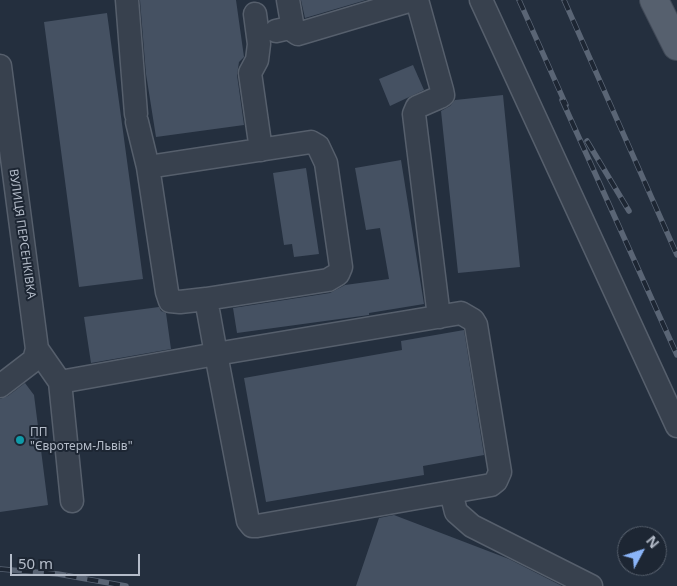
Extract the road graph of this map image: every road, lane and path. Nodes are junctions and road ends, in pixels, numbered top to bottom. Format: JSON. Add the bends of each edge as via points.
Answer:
{"nodes":[{"id":1,"x":127,"y":0,"type":"edge"},
{"id":2,"x":288,"y":0,"type":"edge"},
{"id":3,"x":412,"y":0,"type":"edge"},
{"id":4,"x":417,"y":0,"type":"edge"},
{"id":5,"x":481,"y":0,"type":"edge"},
{"id":6,"x":654,"y":0,"type":"edge"},
{"id":7,"x":289,"y":28,"type":"junction"},
{"id":8,"x":677,"y":46,"type":"edge"},
{"id":9,"x":0,"y":66,"type":"edge"},
{"id":10,"x":261,"y":150,"type":"junction"},
{"id":11,"x":148,"y":168,"type":"junction"},
{"id":12,"x":206,"y":299,"type":"junction"},
{"id":13,"x":439,"y":316,"type":"junction"},
{"id":14,"x":37,"y":350,"type":"junction"},
{"id":15,"x":216,"y":354,"type":"junction"},
{"id":16,"x":4,"y":380,"type":"edge"},
{"id":17,"x":60,"y":382,"type":"junction"},
{"id":18,"x":677,"y":426,"type":"edge"},
{"id":19,"x":451,"y":492,"type":"junction"},
{"id":20,"x":72,"y":501,"type":"dead end"},
{"id":21,"x":591,"y":586,"type":"edge"}],
"edges":[{"from":1,"to":11,"type":"lane","via":[[137,118]]},
{"from":2,"to":7,"type":"lane","via":[[292,23]]},
{"from":3,"to":7,"type":"lane","via":[[298,34]]},
{"from":4,"to":13,"type":"lane","via":[[443,95],[417,108],[414,114]]},
{"from":5,"to":18,"type":"lane"},
{"from":6,"to":8,"type":"main road"},
{"from":7,"to":10,"type":"lane","via":[[256,24],[259,44],[250,73]]},
{"from":9,"to":14,"type":"lane","name":"ВУЛИЦЯ ПЕРСЕНКІВКА"},
{"from":10,"to":11,"type":"lane"},
{"from":10,"to":12,"type":"lane","via":[[311,142],[318,146],[326,163],[341,267],[338,274],[328,280]]},
{"from":11,"to":12,"type":"lane","via":[[170,301]]},
{"from":12,"to":15,"type":"lane"},
{"from":13,"to":15,"type":"lane"},
{"from":13,"to":19,"type":"lane","via":[[461,313],[476,325],[500,472],[491,484]]},
{"from":14,"to":16,"type":"lane","via":[[34,360]]},
{"from":14,"to":17,"type":"lane"},
{"from":15,"to":17,"type":"lane"},
{"from":15,"to":19,"type":"lane","via":[[248,521],[252,526]]},
{"from":17,"to":20,"type":"lane"},
{"from":19,"to":21,"type":"lane","via":[[456,512],[472,526]]}]}
